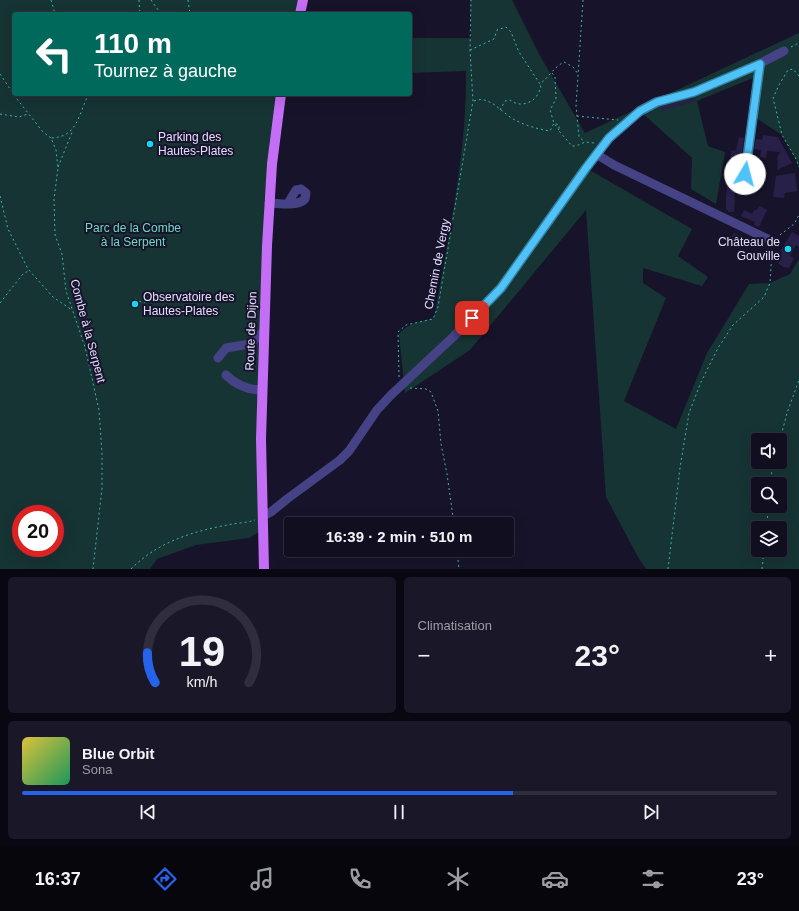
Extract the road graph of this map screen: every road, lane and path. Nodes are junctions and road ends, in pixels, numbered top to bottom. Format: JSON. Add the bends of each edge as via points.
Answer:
{"nodes":[{"id":1,"x":51,"y":0,"type":"edge"},
{"id":2,"x":139,"y":0,"type":"edge"},
{"id":3,"x":151,"y":0,"type":"edge"},
{"id":4,"x":188,"y":0,"type":"edge"},
{"id":5,"x":303,"y":0,"type":"edge"},
{"id":6,"x":471,"y":0,"type":"edge"},
{"id":7,"x":583,"y":0,"type":"edge"},
{"id":8,"x":54,"y":12,"type":"edge"},
{"id":9,"x":140,"y":12,"type":"edge"},
{"id":10,"x":160,"y":12,"type":"edge"},
{"id":11,"x":190,"y":12,"type":"edge"},
{"id":12,"x":300,"y":12,"type":"edge"},
{"id":13,"x":799,"y":43,"type":"edge"},
{"id":14,"x":470,"y":50,"type":"junction"},
{"id":15,"x":784,"y":51,"type":"joint"},
{"id":16,"x":760,"y":64,"type":"junction"},
{"id":17,"x":552,"y":73,"type":"junction"},
{"id":18,"x":0,"y":74,"type":"edge"},
{"id":19,"x":578,"y":74,"type":"junction"},
{"id":20,"x":799,"y":76,"type":"edge"},
{"id":21,"x":540,"y":84,"type":"junction"},
{"id":22,"x":12,"y":91,"type":"edge"},
{"id":23,"x":16,"y":96,"type":"edge"},
{"id":24,"x":88,"y":96,"type":"edge"},
{"id":25,"x":281,"y":96,"type":"edge"},
{"id":26,"x":473,"y":101,"type":"junction"},
{"id":27,"x":500,"y":110,"type":"junction"},
{"id":28,"x":0,"y":114,"type":"edge"},
{"id":29,"x":29,"y":114,"type":"junction"},
{"id":30,"x":576,"y":116,"type":"junction"},
{"id":31,"x":619,"y":120,"type":"dead end"},
{"id":32,"x":554,"y":123,"type":"junction"},
{"id":33,"x":74,"y":128,"type":"junction"},
{"id":34,"x":52,"y":138,"type":"junction"},
{"id":35,"x":585,"y":142,"type":"junction"},
{"id":36,"x":604,"y":143,"type":"junction"},
{"id":37,"x":596,"y":154,"type":"junction"},
{"id":38,"x":799,"y":167,"type":"edge"},
{"id":39,"x":58,"y":168,"type":"junction"},
{"id":40,"x":745,"y":174,"type":"dead end"},
{"id":41,"x":0,"y":196,"type":"edge"},
{"id":42,"x":268,"y":203,"type":"junction"},
{"id":43,"x":288,"y":204,"type":"dead end"},
{"id":44,"x":799,"y":215,"type":"edge"},
{"id":45,"x":774,"y":242,"type":"junction"},
{"id":46,"x":29,"y":270,"type":"junction"},
{"id":47,"x":162,"y":294,"type":"dead end"},
{"id":48,"x":135,"y":299,"type":"dead end"},
{"id":49,"x":0,"y":303,"type":"edge"},
{"id":50,"x":72,"y":310,"type":"junction"},
{"id":51,"x":264,"y":332,"type":"junction"},
{"id":52,"x":218,"y":358,"type":"dead end"},
{"id":53,"x":226,"y":375,"type":"dead end"},
{"id":54,"x":799,"y":380,"type":"edge"},
{"id":55,"x":400,"y":386,"type":"junction"},
{"id":56,"x":262,"y":390,"type":"junction"},
{"id":57,"x":782,"y":433,"type":"edge"},
{"id":58,"x":263,"y":516,"type":"junction"},
{"id":59,"x":453,"y":517,"type":"edge"},
{"id":60,"x":458,"y":557,"type":"edge"},
{"id":61,"x":763,"y":557,"type":"edge"},
{"id":62,"x":93,"y":569,"type":"edge"},
{"id":63,"x":132,"y":569,"type":"edge"},
{"id":64,"x":264,"y":569,"type":"edge"},
{"id":65,"x":459,"y":569,"type":"edge"},
{"id":66,"x":668,"y":569,"type":"edge"},
{"id":67,"x":762,"y":569,"type":"edge"}],
"edges":[{"from":1,"to":8,"type":"path"},
{"from":2,"to":9,"type":"path"},
{"from":3,"to":10,"type":"path"},
{"from":4,"to":11,"type":"path"},
{"from":5,"to":12,"type":"main road"},
{"from":6,"to":14,"type":"path","name":"Chemin de Vergy"},
{"from":7,"to":19,"type":"path"},
{"from":13,"to":15,"type":"path"},
{"from":14,"to":21,"type":"path","via":[[494,40],[497,30],[506,27]]},
{"from":14,"to":26,"type":"path","name":"Chemin de Vergy"},
{"from":15,"to":16,"type":"street"},
{"from":16,"to":36,"type":"street","via":[[694,92],[657,102],[640,111]]},
{"from":16,"to":40,"type":"street"},
{"from":17,"to":19,"type":"path","via":[[556,66],[564,62],[573,67]]},
{"from":17,"to":21,"type":"path"},
{"from":17,"to":32,"type":"path","via":[[555,77],[556,99],[550,110]]},
{"from":18,"to":22,"type":"path"},
{"from":19,"to":30,"type":"path"},
{"from":20,"to":38,"type":"path","via":[[793,69],[788,70],[774,98],[782,135]]},
{"from":21,"to":27,"type":"path","via":[[541,88],[535,99],[522,104],[505,101]]},
{"from":23,"to":29,"type":"path"},
{"from":24,"to":33,"type":"path"},
{"from":25,"to":42,"type":"main road","name":"Route de Dijon"},
{"from":26,"to":27,"type":"path","via":[[485,100]]},
{"from":26,"to":55,"type":"path","name":"Chemin de Vergy","via":[[438,307],[434,319],[406,325],[398,332]]},
{"from":27,"to":32,"type":"path","via":[[516,121],[537,129],[550,131]]},
{"from":28,"to":29,"type":"path","via":[[19,118]]},
{"from":29,"to":34,"type":"path","via":[[43,132]]},
{"from":30,"to":31,"type":"path"},
{"from":30,"to":35,"type":"path","via":[[579,137]]},
{"from":32,"to":35,"type":"path","via":[[559,125],[559,131],[572,146]]},
{"from":33,"to":34,"type":"path","via":[[60,138]]},
{"from":33,"to":39,"type":"path"},
{"from":34,"to":39,"type":"path","name":"Combe à la Serpent"},
{"from":35,"to":36,"type":"path"},
{"from":36,"to":37,"type":"street"},
{"from":37,"to":45,"type":"street"},
{"from":37,"to":55,"type":"street","via":[[501,288]]},
{"from":39,"to":50,"type":"path","name":"Combe à la Serpent","via":[[54,199],[55,235],[62,254],[66,291]]},
{"from":41,"to":46,"type":"path","via":[[8,229]]},
{"from":42,"to":43,"type":"street"},
{"from":42,"to":51,"type":"main road","name":"Route de Dijon"},
{"from":44,"to":45,"type":"path","via":[[794,224]]},
{"from":45,"to":66,"type":"path","via":[[770,284],[764,297],[733,325],[718,348],[689,413]]},
{"from":46,"to":49,"type":"path","via":[[18,278]]},
{"from":46,"to":50,"type":"path","via":[[53,297]]},
{"from":47,"to":48,"type":"path","via":[[143,303]]},
{"from":50,"to":62,"type":"path","name":"Combe à la Serpent","via":[[86,347],[99,410],[102,488]]},
{"from":51,"to":52,"type":"street","via":[[250,344],[226,348]]},
{"from":51,"to":56,"type":"main road","name":"Route de Dijon"},
{"from":53,"to":56,"type":"street","via":[[240,386]]},
{"from":54,"to":57,"type":"path"},
{"from":55,"to":58,"type":"street","via":[[340,460]]},
{"from":55,"to":59,"type":"path","via":[[426,388],[431,392],[438,411]]},
{"from":56,"to":58,"type":"main road","name":"Route de Dijon"},
{"from":58,"to":63,"type":"path","via":[[253,521],[182,536],[147,556]]},
{"from":58,"to":64,"type":"main road","name":"Route de Dijon"},
{"from":60,"to":65,"type":"path"},
{"from":61,"to":67,"type":"path"}]}
